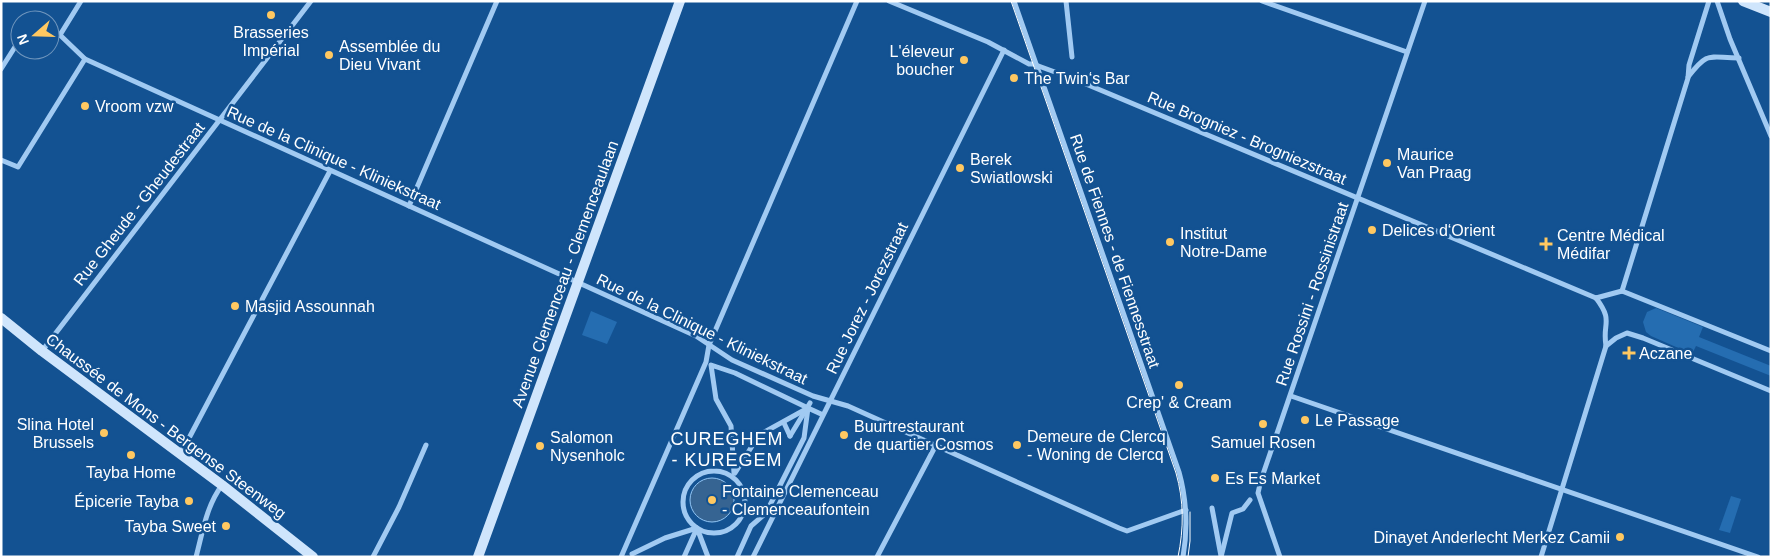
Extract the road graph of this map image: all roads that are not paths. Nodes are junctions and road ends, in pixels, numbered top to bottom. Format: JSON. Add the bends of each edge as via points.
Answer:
{"nodes":[{"id":1,"x":81,"y":1,"type":"edge"},
{"id":2,"x":311,"y":1,"type":"edge"},
{"id":3,"x":497,"y":1,"type":"edge"},
{"id":4,"x":680,"y":1,"type":"edge"},
{"id":5,"x":857,"y":1,"type":"edge"},
{"id":6,"x":889,"y":1,"type":"edge"},
{"id":7,"x":1014,"y":1,"type":"edge"},
{"id":8,"x":1066,"y":1,"type":"edge"},
{"id":9,"x":1262,"y":1,"type":"edge"},
{"id":10,"x":1425,"y":1,"type":"edge"},
{"id":11,"x":1709,"y":1,"type":"edge"},
{"id":12,"x":1717,"y":1,"type":"edge"},
{"id":13,"x":1743,"y":1,"type":"edge"},
{"id":14,"x":1771,"y":12,"type":"edge"},
{"id":15,"x":60,"y":35,"type":"joint"},
{"id":16,"x":1004,"y":50,"type":"junction"},
{"id":17,"x":1407,"y":52,"type":"junction"},
{"id":18,"x":10,"y":55,"type":"edge"},
{"id":19,"x":1072,"y":57,"type":"dead end"},
{"id":20,"x":1739,"y":58,"type":"junction"},
{"id":21,"x":85,"y":60,"type":"junction"},
{"id":22,"x":1036,"y":65,"type":"junction"},
{"id":23,"x":1,"y":69,"type":"edge"},
{"id":24,"x":1688,"y":78,"type":"junction"},
{"id":25,"x":220,"y":120,"type":"junction"},
{"id":26,"x":1771,"y":136,"type":"edge"},
{"id":27,"x":1,"y":160,"type":"edge"},
{"id":28,"x":330,"y":171,"type":"junction"},
{"id":29,"x":1358,"y":198,"type":"junction"},
{"id":30,"x":410,"y":206,"type":"junction"},
{"id":31,"x":578,"y":283,"type":"junction"},
{"id":32,"x":1622,"y":291,"type":"junction"},
{"id":33,"x":1596,"y":298,"type":"junction"},
{"id":34,"x":1,"y":318,"type":"edge"},
{"id":35,"x":709,"y":345,"type":"junction"},
{"id":36,"x":1606,"y":346,"type":"junction"},
{"id":37,"x":42,"y":351,"type":"junction"},
{"id":38,"x":1771,"y":351,"type":"edge"},
{"id":39,"x":1771,"y":391,"type":"edge"},
{"id":40,"x":1290,"y":396,"type":"junction"},
{"id":41,"x":831,"y":400,"type":"junction"},
{"id":42,"x":809,"y":406,"type":"junction"},
{"id":43,"x":821,"y":414,"type":"dead end"},
{"id":44,"x":784,"y":423,"type":"junction"},
{"id":45,"x":426,"y":445,"type":"dead end"},
{"id":46,"x":936,"y":445,"type":"junction"},
{"id":47,"x":180,"y":453,"type":"junction"},
{"id":48,"x":733,"y":475,"type":"junction"},
{"id":49,"x":222,"y":485,"type":"junction"},
{"id":50,"x":1561,"y":490,"type":"junction"},
{"id":51,"x":1250,"y":500,"type":"dead end"},
{"id":52,"x":1212,"y":508,"type":"dead end"},
{"id":53,"x":1186,"y":510,"type":"junction"},
{"id":54,"x":739,"y":521,"type":"junction"},
{"id":55,"x":751,"y":526,"type":"junction"},
{"id":56,"x":697,"y":528,"type":"junction"},
{"id":57,"x":632,"y":554,"type":"dead end"},
{"id":58,"x":196,"y":557,"type":"edge"},
{"id":59,"x":312,"y":557,"type":"edge"},
{"id":60,"x":373,"y":557,"type":"edge"},
{"id":61,"x":478,"y":557,"type":"edge"},
{"id":62,"x":621,"y":557,"type":"edge"},
{"id":63,"x":684,"y":557,"type":"edge"},
{"id":64,"x":708,"y":557,"type":"edge"},
{"id":65,"x":737,"y":557,"type":"edge"},
{"id":66,"x":754,"y":557,"type":"edge"},
{"id":67,"x":877,"y":557,"type":"edge"},
{"id":68,"x":1183,"y":557,"type":"edge"},
{"id":69,"x":1221,"y":557,"type":"edge"},
{"id":70,"x":1280,"y":557,"type":"edge"},
{"id":71,"x":1541,"y":557,"type":"edge"},
{"id":72,"x":1758,"y":557,"type":"edge"}],
"edges":[{"from":1,"to":15,"type":"street"},
{"from":2,"to":25,"type":"street","name":"Rue Gheude - Gheudestraat"},
{"from":3,"to":30,"type":"street"},
{"from":4,"to":31,"type":"street","name":"Avenue Clemenceau - Clemenceaulaan"},
{"from":5,"to":35,"type":"street"},
{"from":6,"to":16,"type":"street","name":"Rue Brogniez - Brogniezstraat"},
{"from":7,"to":22,"type":"street","name":"Rue de Fiennes - de Fiennesstraat"},
{"from":8,"to":19,"type":"street"},
{"from":9,"to":17,"type":"street"},
{"from":10,"to":17,"type":"street","name":"Rue Rossini - Rossinistraat"},
{"from":11,"to":24,"type":"street"},
{"from":12,"to":20,"type":"street"},
{"from":13,"to":14,"type":"street"},
{"from":15,"to":21,"type":"street"},
{"from":16,"to":22,"type":"street","name":"Rue Brogniez - Brogniezstraat"},
{"from":16,"to":41,"type":"street","name":"Rue Jorez - Jorezstraat"},
{"from":17,"to":29,"type":"street","name":"Rue Rossini - Rossinistraat"},
{"from":18,"to":23,"type":"street"},
{"from":20,"to":24,"type":"street","via":[[1708,57]]},
{"from":20,"to":26,"type":"street"},
{"from":21,"to":25,"type":"street","name":"Rue de la Clinique - Kliniekstraat"},
{"from":21,"to":27,"type":"street","via":[[18,167]]},
{"from":22,"to":29,"type":"street","name":"Rue Brogniez - Brogniezstraat"},
{"from":22,"to":53,"type":"street","name":"Rue de Fiennes - de Fiennesstraat","via":[[1174,457]]},
{"from":24,"to":32,"type":"street"},
{"from":25,"to":28,"type":"street","name":"Rue de la Clinique - Kliniekstraat"},
{"from":25,"to":37,"type":"street","name":"Rue Gheude - Gheudestraat"},
{"from":28,"to":30,"type":"street","name":"Rue de la Clinique - Kliniekstraat"},
{"from":28,"to":47,"type":"street"},
{"from":29,"to":33,"type":"street","name":"Rue Brogniez - Brogniezstraat"},
{"from":29,"to":40,"type":"street","name":"Rue Rossini - Rossinistraat"},
{"from":30,"to":31,"type":"street","name":"Rue de la Clinique - Kliniekstraat"},
{"from":31,"to":35,"type":"street","name":"Rue de la Clinique - Kliniekstraat","via":[[696,336]]},
{"from":31,"to":61,"type":"street","name":"Avenue Clemenceau - Clemenceaulaan"},
{"from":32,"to":33,"type":"street"},
{"from":32,"to":38,"type":"street"},
{"from":33,"to":36,"type":"street","via":[[1607,318]]},
{"from":34,"to":37,"type":"street","name":"Chaussée de Mons - Bergense Steenweg"},
{"from":35,"to":41,"type":"street","name":"Rue de la Clinique - Kliniekstraat","via":[[732,360],[813,396]]},
{"from":35,"to":62,"type":"street","via":[[706,362]]},
{"from":36,"to":39,"type":"street","via":[[1627,333]]},
{"from":36,"to":50,"type":"street"},
{"from":37,"to":47,"type":"street","name":"Chaussée de Mons - Bergense Steenweg"},
{"from":40,"to":50,"type":"street"},
{"from":40,"to":70,"type":"street","name":"Rue Rossini - Rossinistraat","via":[[1258,493]]},
{"from":41,"to":46,"type":"street","name":"Rue de la Clinique - Kliniekstraat"},
{"from":41,"to":66,"type":"street","name":"Rue Jorez - Jorezstraat"},
{"from":42,"to":43,"type":"street"},
{"from":42,"to":44,"type":"street"},
{"from":42,"to":44,"type":"street","via":[[790,436]]},
{"from":42,"to":48,"type":"street","via":[[711,365],[716,399],[731,426]]},
{"from":42,"to":55,"type":"street","via":[[804,438],[766,513]]},
{"from":44,"to":48,"type":"street","via":[[759,435]]},
{"from":45,"to":60,"type":"street"},
{"from":46,"to":53,"type":"street","name":"Rue de la Clinique - Kliniekstraat","via":[[1127,531]]},
{"from":46,"to":67,"type":"street"},
{"from":47,"to":49,"type":"street","name":"Chaussée de Mons - Bergense Steenweg"},
{"from":48,"to":54,"type":"street","via":[[745,497]]},
{"from":48,"to":56,"type":"street","via":[[707,472],[692,480],[687,487],[684,511]]},
{"from":49,"to":58,"type":"street","via":[[209,508]]},
{"from":49,"to":59,"type":"street","name":"Chaussée de Mons - Bergense Steenweg"},
{"from":50,"to":71,"type":"street"},
{"from":50,"to":72,"type":"street"},
{"from":51,"to":69,"type":"street","via":[[1243,509],[1232,513]]},
{"from":52,"to":69,"type":"street"},
{"from":53,"to":68,"type":"street","name":"Rue de Fiennes - de Fiennesstraat"},
{"from":54,"to":55,"type":"street"},
{"from":54,"to":56,"type":"street","via":[[732,528],[717,533]]},
{"from":55,"to":65,"type":"street"},
{"from":56,"to":57,"type":"street","via":[[665,538]]},
{"from":56,"to":63,"type":"street"},
{"from":56,"to":64,"type":"street"}]}
